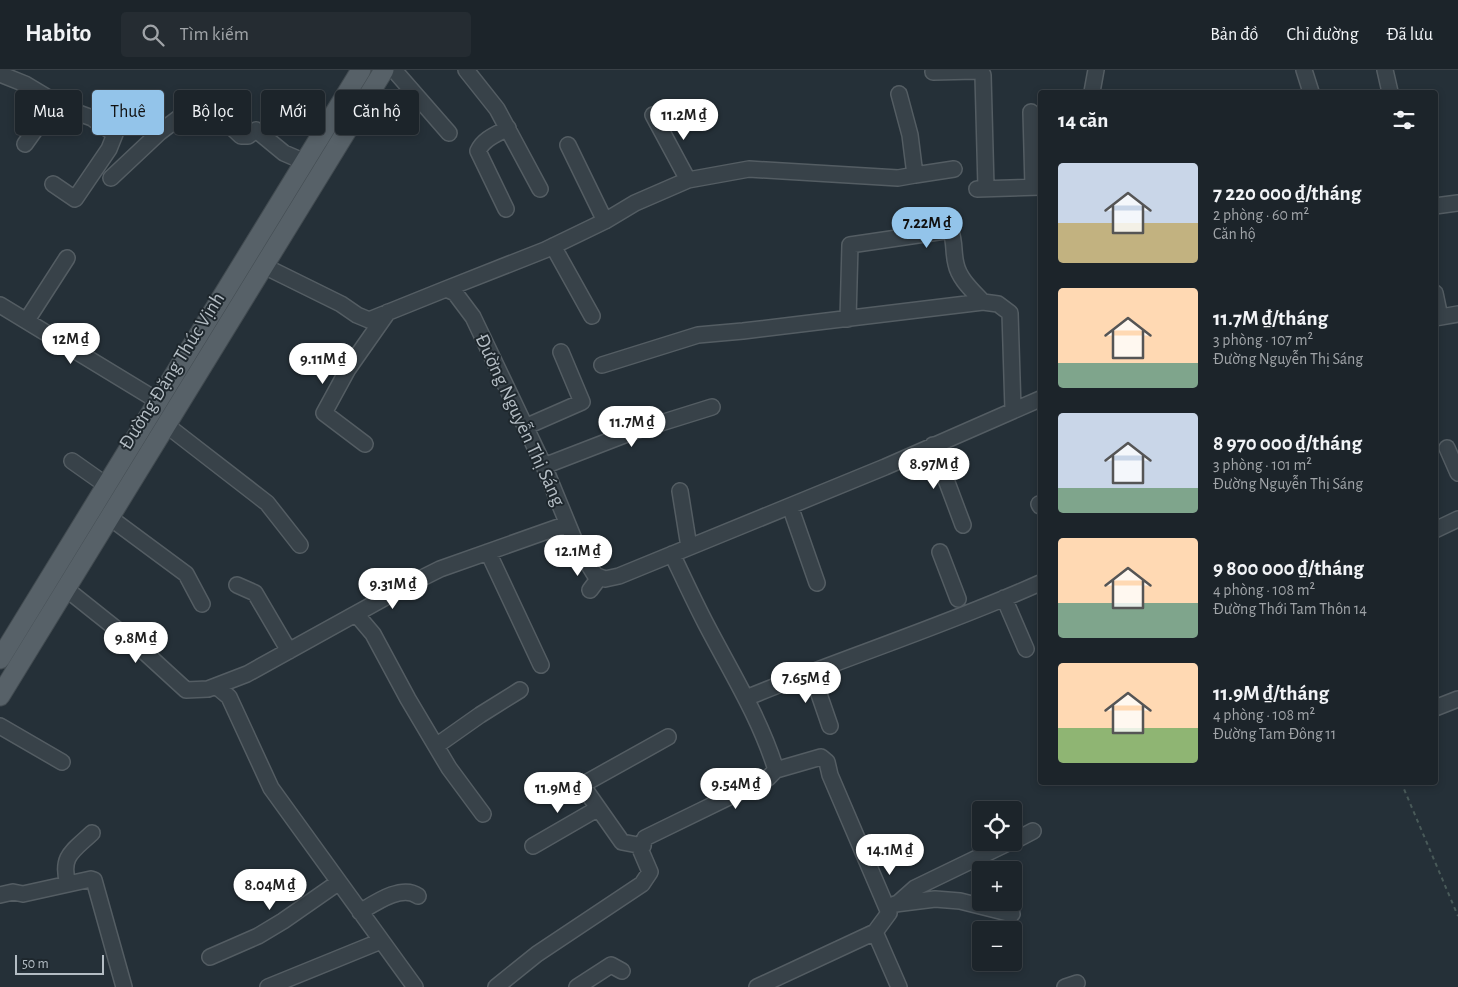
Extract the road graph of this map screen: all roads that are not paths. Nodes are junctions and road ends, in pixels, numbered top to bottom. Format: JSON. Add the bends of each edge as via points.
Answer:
{"nodes":[{"id":1,"x":384,"y":70,"type":"edge"},
{"id":2,"x":394,"y":70,"type":"edge"},
{"id":3,"x":466,"y":70,"type":"edge"},
{"id":4,"x":1096,"y":70,"type":"edge"},
{"id":5,"x":1304,"y":70,"type":"edge"},
{"id":6,"x":1385,"y":70,"type":"edge"},
{"id":7,"x":359,"y":71,"type":"edge"},
{"id":8,"x":933,"y":72,"type":"dead end"},
{"id":9,"x":0,"y":74,"type":"edge"},
{"id":10,"x":35,"y":90,"type":"edge"},
{"id":11,"x":1092,"y":90,"type":"edge"},
{"id":12,"x":1310,"y":90,"type":"edge"},
{"id":13,"x":1390,"y":90,"type":"edge"},
{"id":14,"x":899,"y":94,"type":"dead end"},
{"id":15,"x":1031,"y":112,"type":"dead end"},
{"id":16,"x":82,"y":114,"type":"edge"},
{"id":17,"x":654,"y":115,"type":"dead end"},
{"id":18,"x":508,"y":128,"type":"junction"},
{"id":19,"x":449,"y":132,"type":"dead end"},
{"id":20,"x":33,"y":135,"type":"edge"},
{"id":21,"x":25,"y":144,"type":"dead end"},
{"id":22,"x":568,"y":145,"type":"dead end"},
{"id":23,"x":305,"y":162,"type":"junction"},
{"id":24,"x":954,"y":170,"type":"dead end"},
{"id":25,"x":914,"y":174,"type":"junction"},
{"id":26,"x":111,"y":178,"type":"dead end"},
{"id":27,"x":688,"y":180,"type":"junction"},
{"id":28,"x":53,"y":184,"type":"dead end"},
{"id":29,"x":1036,"y":187,"type":"edge"},
{"id":30,"x":540,"y":189,"type":"dead end"},
{"id":31,"x":1458,"y":203,"type":"edge"},
{"id":32,"x":1438,"y":206,"type":"edge"},
{"id":33,"x":506,"y":209,"type":"dead end"},
{"id":34,"x":605,"y":221,"type":"junction"},
{"id":35,"x":554,"y":246,"type":"junction"},
{"id":36,"x":67,"y":258,"type":"dead end"},
{"id":37,"x":264,"y":266,"type":"junction"},
{"id":38,"x":446,"y":289,"type":"junction"},
{"id":39,"x":983,"y":302,"type":"junction"},
{"id":40,"x":0,"y":304,"type":"edge"},
{"id":41,"x":388,"y":312,"type":"junction"},
{"id":42,"x":1458,"y":314,"type":"edge"},
{"id":43,"x":592,"y":316,"type":"dead end"},
{"id":44,"x":1438,"y":318,"type":"edge"},
{"id":45,"x":848,"y":319,"type":"junction"},
{"id":46,"x":27,"y":320,"type":"junction"},
{"id":47,"x":561,"y":352,"type":"dead end"},
{"id":48,"x":602,"y":366,"type":"dead end"},
{"id":49,"x":1038,"y":400,"type":"edge"},
{"id":50,"x":158,"y":401,"type":"junction"},
{"id":51,"x":712,"y":407,"type":"dead end"},
{"id":52,"x":1013,"y":410,"type":"junction"},
{"id":53,"x":165,"y":424,"type":"junction"},
{"id":54,"x":525,"y":427,"type":"junction"},
{"id":55,"x":365,"y":444,"type":"dead end"},
{"id":56,"x":934,"y":445,"type":"junction"},
{"id":57,"x":1447,"y":448,"type":"dead end"},
{"id":58,"x":72,"y":462,"type":"dead end"},
{"id":59,"x":544,"y":466,"type":"junction"},
{"id":60,"x":1458,"y":474,"type":"edge"},
{"id":61,"x":106,"y":485,"type":"junction"},
{"id":62,"x":680,"y":492,"type":"dead end"},
{"id":63,"x":790,"y":506,"type":"junction"},
{"id":64,"x":109,"y":516,"type":"junction"},
{"id":65,"x":1458,"y":519,"type":"edge"},
{"id":66,"x":567,"y":524,"type":"junction"},
{"id":67,"x":963,"y":525,"type":"dead end"},
{"id":68,"x":1438,"y":529,"type":"edge"},
{"id":69,"x":300,"y":545,"type":"dead end"},
{"id":70,"x":689,"y":547,"type":"junction"},
{"id":71,"x":488,"y":552,"type":"junction"},
{"id":72,"x":940,"y":552,"type":"dead end"},
{"id":73,"x":672,"y":554,"type":"junction"},
{"id":74,"x":817,"y":584,"type":"dead end"},
{"id":75,"x":1038,"y":584,"type":"edge"},
{"id":76,"x":237,"y":585,"type":"dead end"},
{"id":77,"x":65,"y":588,"type":"junction"},
{"id":78,"x":1004,"y":598,"type":"junction"},
{"id":79,"x":958,"y":599,"type":"dead end"},
{"id":80,"x":202,"y":604,"type":"dead end"},
{"id":81,"x":356,"y":614,"type":"junction"},
{"id":82,"x":1026,"y":649,"type":"dead end"},
{"id":83,"x":289,"y":651,"type":"junction"},
{"id":84,"x":0,"y":659,"type":"edge"},
{"id":85,"x":541,"y":665,"type":"dead end"},
{"id":86,"x":811,"y":671,"type":"junction"},
{"id":87,"x":216,"y":686,"type":"junction"},
{"id":88,"x":520,"y":690,"type":"dead end"},
{"id":89,"x":0,"y":696,"type":"edge"},
{"id":90,"x":746,"y":698,"type":"junction"},
{"id":91,"x":1458,"y":699,"type":"edge"},
{"id":92,"x":1438,"y":707,"type":"edge"},
{"id":93,"x":0,"y":726,"type":"edge"},
{"id":94,"x":830,"y":726,"type":"dead end"},
{"id":95,"x":668,"y":737,"type":"dead end"},
{"id":96,"x":436,"y":746,"type":"junction"},
{"id":97,"x":62,"y":762,"type":"dead end"},
{"id":98,"x":776,"y":770,"type":"junction"},
{"id":99,"x":582,"y":785,"type":"junction"},
{"id":100,"x":554,"y":796,"type":"dead end"},
{"id":101,"x":597,"y":808,"type":"junction"},
{"id":102,"x":483,"y":814,"type":"dead end"},
{"id":103,"x":1033,"y":831,"type":"dead end"},
{"id":104,"x":92,"y":833,"type":"dead end"},
{"id":105,"x":1022,"y":837,"type":"edge"},
{"id":106,"x":533,"y":846,"type":"dead end"},
{"id":107,"x":643,"y":846,"type":"junction"},
{"id":108,"x":991,"y":851,"type":"edge"},
{"id":109,"x":339,"y":882,"type":"junction"},
{"id":110,"x":68,"y":884,"type":"junction"},
{"id":111,"x":0,"y":895,"type":"edge"},
{"id":112,"x":418,"y":896,"type":"dead end"},
{"id":113,"x":891,"y":905,"type":"junction"},
{"id":114,"x":360,"y":912,"type":"junction"},
{"id":115,"x":1012,"y":914,"type":"dead end"},
{"id":116,"x":875,"y":932,"type":"junction"},
{"id":117,"x":382,"y":941,"type":"junction"},
{"id":118,"x":210,"y":957,"type":"dead end"},
{"id":119,"x":622,"y":971,"type":"dead end"},
{"id":120,"x":124,"y":987,"type":"edge"},
{"id":121,"x":268,"y":987,"type":"edge"},
{"id":122,"x":415,"y":987,"type":"edge"},
{"id":123,"x":496,"y":987,"type":"edge"},
{"id":124,"x":577,"y":987,"type":"edge"},
{"id":125,"x":757,"y":987,"type":"edge"},
{"id":126,"x":899,"y":987,"type":"edge"}],
"edges":[{"from":1,"to":37,"type":"main road","name":"Đường Đặng Thúc Vịnh"},
{"from":2,"to":19,"type":"street"},
{"from":3,"to":18,"type":"street"},
{"from":4,"to":11,"type":"street"},
{"from":5,"to":12,"type":"street"},
{"from":6,"to":13,"type":"street"},
{"from":7,"to":23,"type":"main road","name":"Đường Đặng Thúc Vịnh"},
{"from":8,"to":29,"type":"street","via":[[975,71],[983,74],[981,189]]},
{"from":9,"to":10,"type":"street"},
{"from":14,"to":25,"type":"street","via":[[910,135]]},
{"from":15,"to":29,"type":"street"},
{"from":16,"to":28,"type":"street","via":[[115,136],[75,199]]},
{"from":17,"to":27,"type":"street"},
{"from":18,"to":30,"type":"street"},
{"from":18,"to":33,"type":"street","via":[[487,140],[478,151]]},
{"from":20,"to":21,"type":"street"},
{"from":22,"to":34,"type":"street"},
{"from":23,"to":26,"type":"street","via":[[284,153],[256,130],[248,136],[241,136],[208,105],[200,102],[160,132]]},
{"from":23,"to":50,"type":"main road","name":"Đường Đặng Thúc Vịnh"},
{"from":24,"to":25,"type":"street"},
{"from":25,"to":27,"type":"street","via":[[898,178],[749,169]]},
{"from":27,"to":34,"type":"street","via":[[635,203]]},
{"from":31,"to":32,"type":"street"},
{"from":34,"to":35,"type":"street"},
{"from":35,"to":38,"type":"street"},
{"from":35,"to":43,"type":"street"},
{"from":36,"to":46,"type":"street"},
{"from":37,"to":41,"type":"street","via":[[341,304],[357,316],[369,320]]},
{"from":37,"to":53,"type":"main road","name":"Đường Đặng Thúc Vịnh"},
{"from":38,"to":41,"type":"street"},
{"from":38,"to":54,"type":"street","name":"Đường Nguyễn Thị Sáng","via":[[455,293],[473,317]]},
{"from":39,"to":45,"type":"street"},
{"from":39,"to":45,"type":"street","via":[[963,280],[956,266],[954,238],[951,232],[945,231],[850,245]]},
{"from":39,"to":52,"type":"street","via":[[998,304],[1010,313]]},
{"from":40,"to":46,"type":"street"},
{"from":41,"to":55,"type":"street","via":[[348,369],[324,413]]},
{"from":42,"to":44,"type":"street"},
{"from":45,"to":48,"type":"street","via":[[698,335]]},
{"from":46,"to":50,"type":"street"},
{"from":47,"to":54,"type":"street","via":[[582,402]]},
{"from":49,"to":52,"type":"street","name":"Đường Nguyễn Thị Sáng"},
{"from":50,"to":61,"type":"main road","name":"Đường Đặng Thúc Vịnh"},
{"from":51,"to":59,"type":"street","via":[[632,432]]},
{"from":52,"to":56,"type":"street","name":"Đường Nguyễn Thị Sáng"},
{"from":53,"to":64,"type":"main road","name":"Đường Đặng Thúc Vịnh"},
{"from":53,"to":69,"type":"street","via":[[267,503]]},
{"from":54,"to":59,"type":"street","name":"Đường Nguyễn Thị Sáng"},
{"from":56,"to":63,"type":"street","name":"Đường Nguyễn Thị Sáng"},
{"from":56,"to":67,"type":"street"},
{"from":57,"to":60,"type":"street"},
{"from":58,"to":61,"type":"street"},
{"from":59,"to":66,"type":"street","name":"Đường Nguyễn Thị Sáng"},
{"from":61,"to":84,"type":"main road","name":"Đường Đặng Thúc Vịnh"},
{"from":62,"to":70,"type":"street"},
{"from":63,"to":70,"type":"street","name":"Đường Nguyễn Thị Sáng"},
{"from":63,"to":74,"type":"street"},
{"from":64,"to":77,"type":"main road","name":"Đường Đặng Thúc Vịnh"},
{"from":64,"to":80,"type":"street","via":[[186,574]]},
{"from":65,"to":68,"type":"street"},
{"from":66,"to":71,"type":"street"},
{"from":66,"to":73,"type":"street","name":"Đường Nguyễn Thị Sáng","via":[[595,575],[595,584]]},
{"from":70,"to":73,"type":"street","name":"Đường Nguyễn Thị Sáng"},
{"from":71,"to":81,"type":"street","via":[[440,569]]},
{"from":71,"to":85,"type":"street"},
{"from":72,"to":79,"type":"street"},
{"from":73,"to":90,"type":"street"},
{"from":75,"to":78,"type":"street"},
{"from":76,"to":83,"type":"street","via":[[255,593]]},
{"from":77,"to":87,"type":"street","via":[[139,647],[186,690],[208,690]]},
{"from":77,"to":89,"type":"main road","name":"Đường Đặng Thúc Vịnh"},
{"from":78,"to":82,"type":"street"},
{"from":78,"to":86,"type":"street"},
{"from":81,"to":83,"type":"street"},
{"from":81,"to":96,"type":"street","via":[[373,634]]},
{"from":83,"to":87,"type":"street","via":[[247,674]]},
{"from":86,"to":90,"type":"street"},
{"from":86,"to":94,"type":"street"},
{"from":87,"to":109,"type":"street","via":[[229,697],[271,788]]},
{"from":88,"to":96,"type":"street"},
{"from":90,"to":98,"type":"street"},
{"from":91,"to":92,"type":"street"},
{"from":93,"to":97,"type":"street"},
{"from":95,"to":99,"type":"street"},
{"from":96,"to":102,"type":"street"},
{"from":98,"to":107,"type":"street","via":[[768,778],[645,838]]},
{"from":98,"to":113,"type":"street","via":[[821,757],[826,762]]},
{"from":99,"to":100,"type":"street"},
{"from":99,"to":101,"type":"street"},
{"from":101,"to":106,"type":"street"},
{"from":101,"to":107,"type":"street","via":[[622,842]]},
{"from":103,"to":105,"type":"street"},
{"from":104,"to":110,"type":"street","via":[[67,858],[64,869]]},
{"from":107,"to":123,"type":"street","via":[[641,851],[650,872],[642,884],[537,954]]},
{"from":108,"to":113,"type":"street","via":[[915,888]]},
{"from":109,"to":114,"type":"street"},
{"from":109,"to":118,"type":"street","via":[[258,936]]},
{"from":110,"to":111,"type":"street","via":[[23,894]]},
{"from":110,"to":120,"type":"street","via":[[91,879],[96,882]]},
{"from":112,"to":114,"type":"street","via":[[407,892],[398,894]]},
{"from":113,"to":115,"type":"street","via":[[935,899],[960,901]]},
{"from":113,"to":116,"type":"street"},
{"from":114,"to":117,"type":"street"},
{"from":116,"to":125,"type":"street"},
{"from":116,"to":126,"type":"street"},
{"from":117,"to":121,"type":"street"},
{"from":117,"to":122,"type":"street"},
{"from":119,"to":124,"type":"street","via":[[611,965]]}]}
